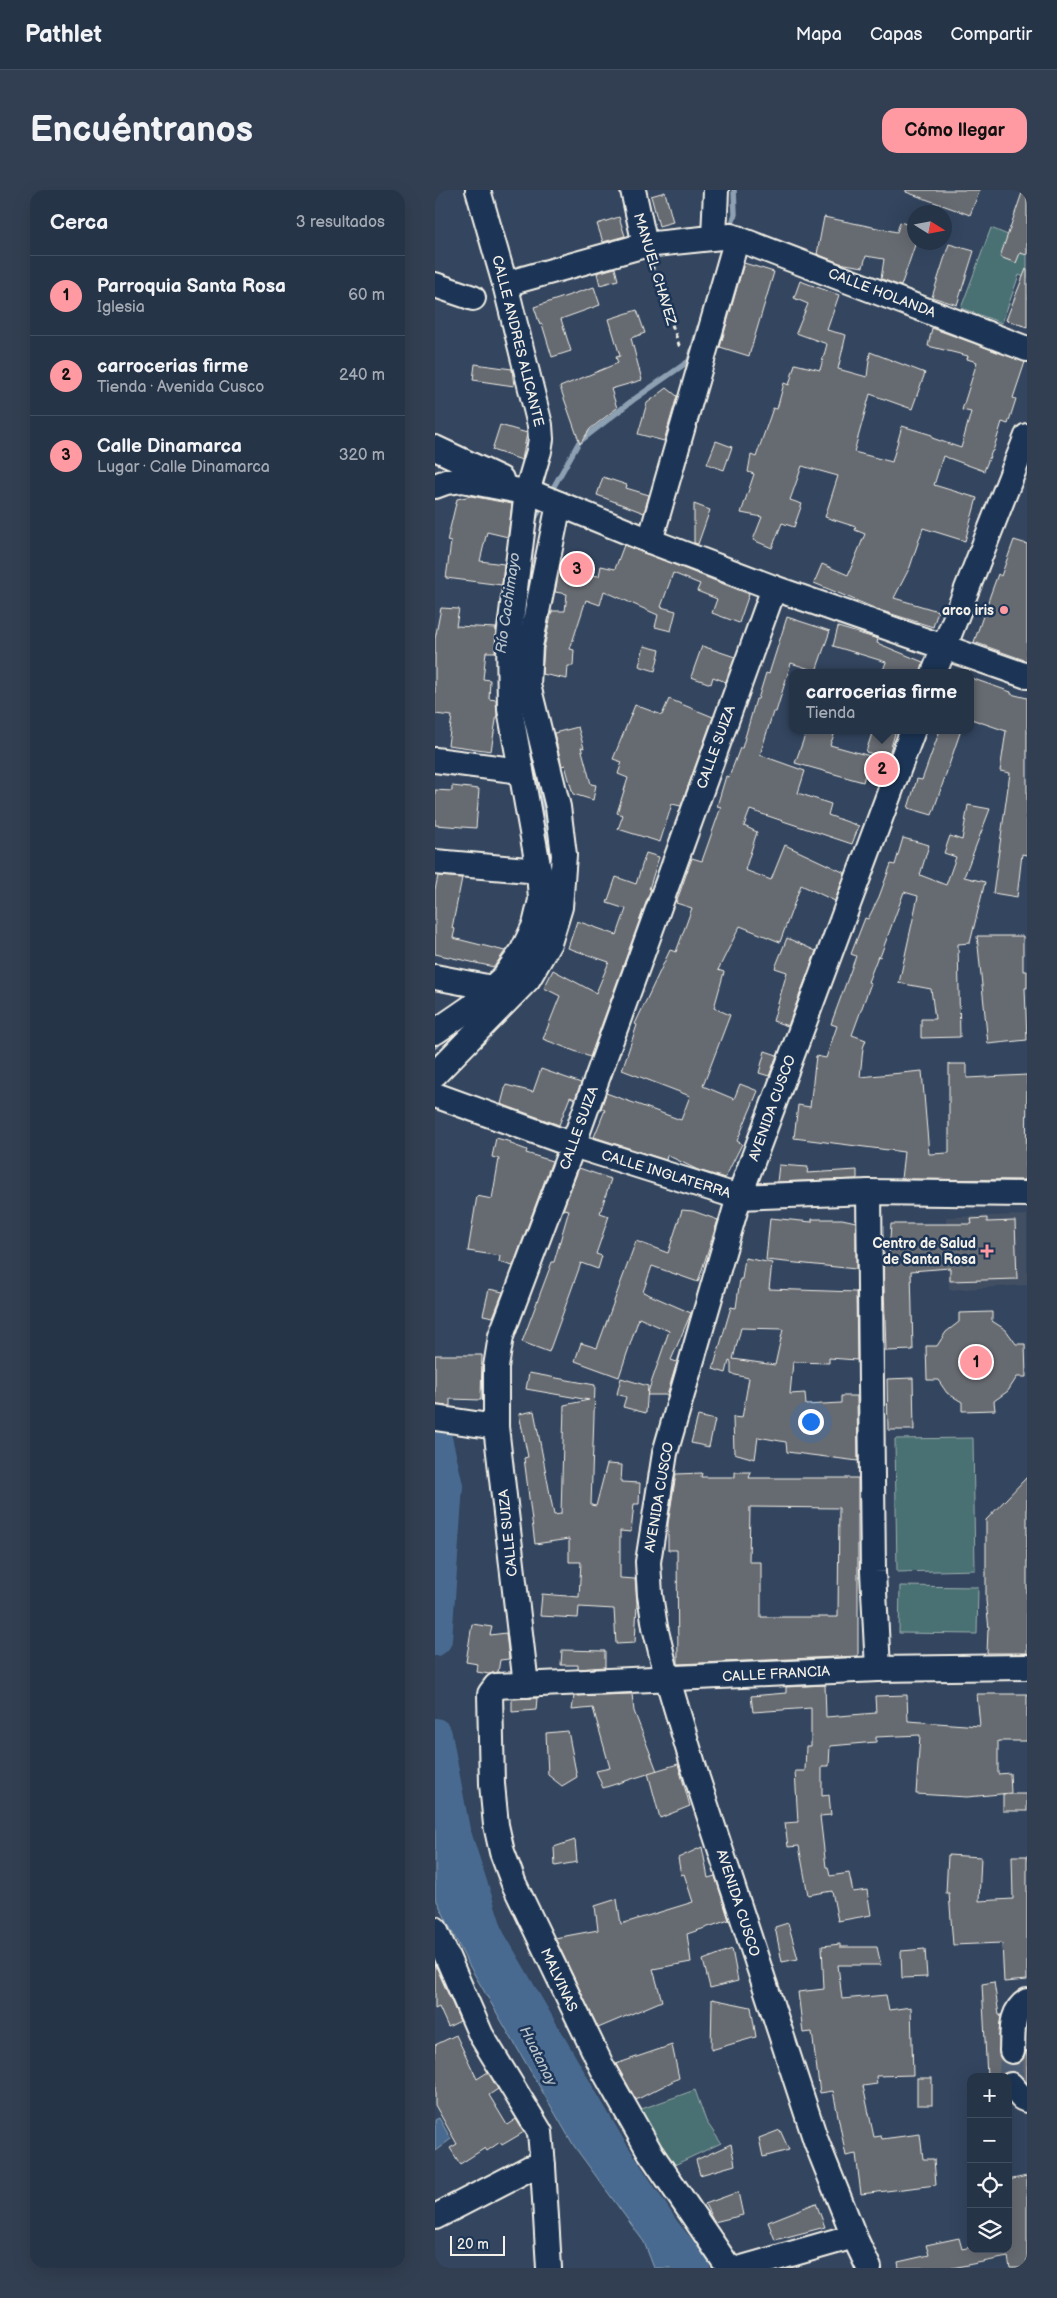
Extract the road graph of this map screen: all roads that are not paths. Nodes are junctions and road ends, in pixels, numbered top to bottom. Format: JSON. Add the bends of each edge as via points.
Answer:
{"nodes":[{"id":1,"x":478,"y":190,"type":"edge"},
{"id":2,"x":633,"y":190,"type":"edge"},
{"id":3,"x":716,"y":190,"type":"edge"},
{"id":4,"x":726,"y":237,"type":"junction"},
{"id":5,"x":645,"y":246,"type":"junction"},
{"id":6,"x":505,"y":284,"type":"junction"},
{"id":7,"x":435,"y":285,"type":"edge"},
{"id":8,"x":473,"y":298,"type":"dead end"},
{"id":9,"x":1027,"y":349,"type":"edge"},
{"id":10,"x":1027,"y":436,"type":"edge"},
{"id":11,"x":435,"y":448,"type":"edge"},
{"id":12,"x":435,"y":486,"type":"edge"},
{"id":13,"x":544,"y":498,"type":"junction"},
{"id":14,"x":650,"y":542,"type":"junction"},
{"id":15,"x":774,"y":588,"type":"junction"},
{"id":16,"x":944,"y":646,"type":"junction"},
{"id":17,"x":935,"y":669,"type":"edge"},
{"id":18,"x":1027,"y":676,"type":"edge"},
{"id":19,"x":912,"y":734,"type":"edge"},
{"id":20,"x":435,"y":760,"type":"edge"},
{"id":21,"x":521,"y":771,"type":"junction"},
{"id":22,"x":435,"y":862,"type":"edge"},
{"id":23,"x":539,"y":871,"type":"junction"},
{"id":24,"x":435,"y":977,"type":"edge"},
{"id":25,"x":491,"y":988,"type":"junction"},
{"id":26,"x":435,"y":1032,"type":"edge"},
{"id":27,"x":435,"y":1074,"type":"edge"},
{"id":28,"x":435,"y":1094,"type":"edge"},
{"id":29,"x":573,"y":1145,"type":"junction"},
{"id":30,"x":869,"y":1192,"type":"junction"},
{"id":31,"x":1027,"y":1194,"type":"edge"},
{"id":32,"x":739,"y":1197,"type":"junction"},
{"id":33,"x":435,"y":1418,"type":"edge"},
{"id":34,"x":496,"y":1427,"type":"junction"},
{"id":35,"x":1027,"y":1667,"type":"edge"},
{"id":36,"x":878,"y":1669,"type":"junction"},
{"id":37,"x":668,"y":1680,"type":"junction"},
{"id":38,"x":525,"y":1685,"type":"junction"},
{"id":39,"x":435,"y":1929,"type":"edge"},
{"id":40,"x":1027,"y":2002,"type":"edge"},
{"id":41,"x":1011,"y":2051,"type":"tunnel mouth"},
{"id":42,"x":543,"y":2166,"type":"junction"},
{"id":43,"x":435,"y":2217,"type":"edge"},
{"id":44,"x":854,"y":2236,"type":"junction"},
{"id":45,"x":549,"y":2268,"type":"edge"},
{"id":46,"x":733,"y":2268,"type":"edge"},
{"id":47,"x":742,"y":2268,"type":"edge"},
{"id":48,"x":869,"y":2268,"type":"edge"}],
"edges":[{"from":1,"to":6,"type":"street","name":"CALLE ANDRES ALICANTE"},
{"from":2,"to":5,"type":"street","name":"MANUEL CHAVEZ"},
{"from":3,"to":4,"type":"street"},
{"from":4,"to":5,"type":"street"},
{"from":4,"to":9,"type":"street","name":"CALLE HOLANDA"},
{"from":4,"to":14,"type":"street"},
{"from":5,"to":6,"type":"street"},
{"from":6,"to":13,"type":"street","name":"CALLE ANDRES ALICANTE","via":[[540,425]]},
{"from":7,"to":8,"type":"street"},
{"from":10,"to":16,"type":"street"},
{"from":11,"to":13,"type":"street"},
{"from":12,"to":13,"type":"street","via":[[462,480]]},
{"from":13,"to":14,"type":"street"},
{"from":13,"to":21,"type":"street","via":[[509,638],[510,709]]},
{"from":13,"to":27,"type":"street","via":[[528,684],[558,807],[564,855],[560,907],[549,943],[528,979]]},
{"from":14,"to":15,"type":"street"},
{"from":15,"to":16,"type":"street"},
{"from":15,"to":29,"type":"street","name":"CALLE SUIZA"},
{"from":16,"to":17,"type":"street"},
{"from":16,"to":18,"type":"street"},
{"from":19,"to":32,"type":"street","name":"AVENIDA CUSCO"},
{"from":20,"to":21,"type":"street"},
{"from":21,"to":23,"type":"street"},
{"from":22,"to":23,"type":"street"},
{"from":23,"to":25,"type":"street","via":[[541,900],[535,925],[522,952],[504,977]]},
{"from":24,"to":25,"type":"street"},
{"from":25,"to":26,"type":"street","via":[[470,1008]]},
{"from":28,"to":29,"type":"street","name":"CALLE INGLATERRA"},
{"from":29,"to":32,"type":"street","name":"CALLE INGLATERRA"},
{"from":29,"to":34,"type":"street","name":"CALLE SUIZA","via":[[501,1336],[496,1366]]},
{"from":30,"to":31,"type":"street","name":"CALLE INGLATERRA"},
{"from":30,"to":32,"type":"street","name":"CALLE INGLATERRA"},
{"from":30,"to":36,"type":"street","via":[[873,1572]]},
{"from":32,"to":37,"type":"street","name":"AVENIDA CUSCO","via":[[677,1406],[657,1492],[648,1562],[655,1627]]},
{"from":33,"to":34,"type":"street"},
{"from":34,"to":38,"type":"street","name":"CALLE SUIZA"},
{"from":35,"to":36,"type":"street","name":"CALLE FRANCIA"},
{"from":36,"to":37,"type":"street","name":"CALLE FRANCIA"},
{"from":37,"to":38,"type":"street","name":"CALLE FRANCIA"},
{"from":37,"to":44,"type":"street","name":"AVENIDA CUSCO","via":[[816,2141]]},
{"from":38,"to":46,"type":"street","name":"MALVINAS","via":[[496,1686],[490,1694],[496,1825],[514,1884],[603,2069],[650,2152],[727,2265]]},
{"from":39,"to":42,"type":"street","via":[[481,2035],[540,2132]]},
{"from":40,"to":41,"type":"street","via":[[1015,2014]]},
{"from":42,"to":43,"type":"street","via":[[531,2168]]},
{"from":42,"to":45,"type":"street"},
{"from":44,"to":47,"type":"street"},
{"from":44,"to":48,"type":"street","name":"AVENIDA CUSCO"}]}
